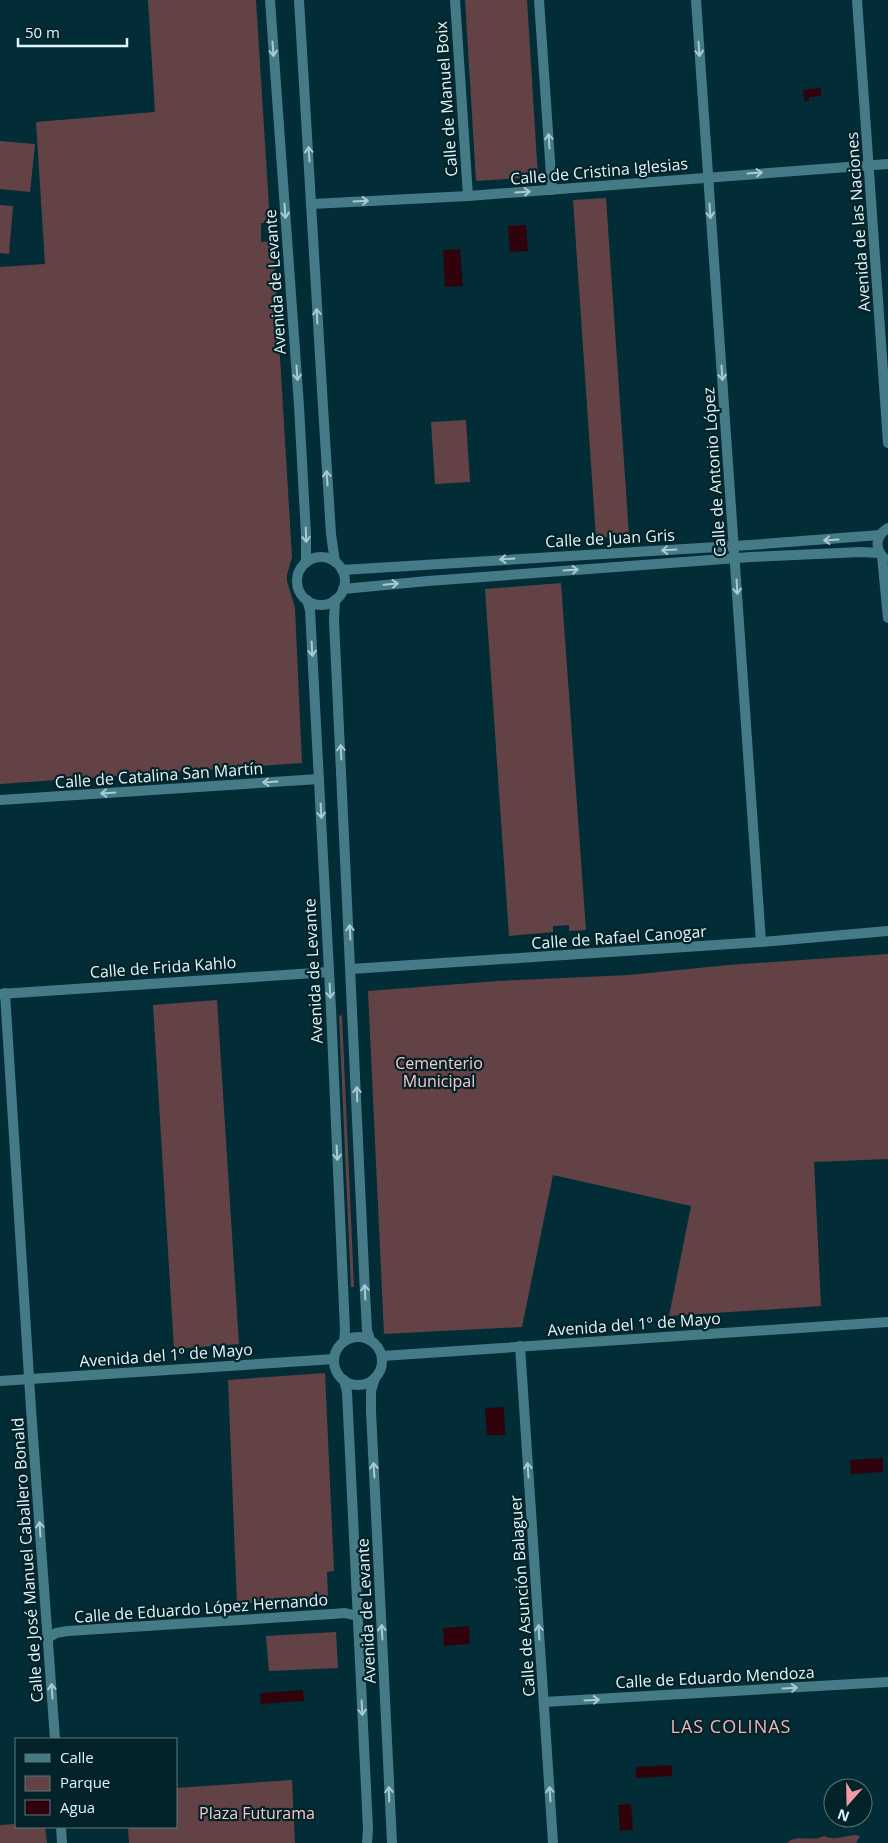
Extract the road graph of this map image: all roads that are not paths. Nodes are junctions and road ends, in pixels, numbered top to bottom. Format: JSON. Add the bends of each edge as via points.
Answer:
{"nodes":[{"id":1,"x":270,"y":0,"type":"edge"},
{"id":2,"x":299,"y":0,"type":"edge"},
{"id":3,"x":455,"y":0,"type":"edge"},
{"id":4,"x":539,"y":0,"type":"edge"},
{"id":5,"x":696,"y":0,"type":"edge"},
{"id":6,"x":857,"y":0,"type":"edge"},
{"id":7,"x":888,"y":164,"type":"edge"},
{"id":8,"x":869,"y":166,"type":"junction"},
{"id":9,"x":708,"y":177,"type":"junction"},
{"id":10,"x":552,"y":190,"type":"junction"},
{"id":11,"x":468,"y":196,"type":"junction"},
{"id":12,"x":312,"y":204,"type":"junction"},
{"id":13,"x":888,"y":443,"type":"edge"},
{"id":14,"x":888,"y":528,"type":"edge"},
{"id":15,"x":880,"y":535,"type":"junction"},
{"id":16,"x":734,"y":546,"type":"junction"},
{"id":17,"x":883,"y":557,"type":"edge"},
{"id":18,"x":735,"y":558,"type":"junction"},
{"id":19,"x":306,"y":562,"type":"junction"},
{"id":20,"x":335,"y":562,"type":"junction"},
{"id":21,"x":342,"y":570,"type":"junction"},
{"id":22,"x":343,"y":589,"type":"junction"},
{"id":23,"x":307,"y":600,"type":"junction"},
{"id":24,"x":335,"y":600,"type":"junction"},
{"id":25,"x":888,"y":618,"type":"edge"},
{"id":26,"x":319,"y":778,"type":"junction"},
{"id":27,"x":0,"y":800,"type":"edge"},
{"id":28,"x":888,"y":932,"type":"edge"},
{"id":29,"x":761,"y":942,"type":"junction"},
{"id":30,"x":351,"y":969,"type":"junction"},
{"id":31,"x":329,"y":972,"type":"junction"},
{"id":32,"x":2,"y":994,"type":"edge"},
{"id":33,"x":888,"y":1322,"type":"edge"},
{"id":34,"x":370,"y":1340,"type":"junction"},
{"id":35,"x":344,"y":1341,"type":"junction"},
{"id":36,"x":520,"y":1346,"type":"junction"},
{"id":37,"x":382,"y":1356,"type":"junction"},
{"id":38,"x":334,"y":1359,"type":"junction"},
{"id":39,"x":375,"y":1378,"type":"junction"},
{"id":40,"x":29,"y":1380,"type":"junction"},
{"id":41,"x":344,"y":1380,"type":"junction"},
{"id":42,"x":0,"y":1381,"type":"edge"},
{"id":43,"x":358,"y":1616,"type":"junction"},
{"id":44,"x":48,"y":1638,"type":"junction"},
{"id":45,"x":888,"y":1682,"type":"edge"},
{"id":46,"x":544,"y":1702,"type":"junction"},
{"id":47,"x":55,"y":1738,"type":"edge"},
{"id":48,"x":61,"y":1828,"type":"edge"},
{"id":49,"x":62,"y":1843,"type":"edge"},
{"id":50,"x":367,"y":1843,"type":"edge"},
{"id":51,"x":392,"y":1843,"type":"edge"},
{"id":52,"x":553,"y":1843,"type":"edge"}],
"edges":[{"from":1,"to":19,"type":"street","name":"Avenida de Levante","one_way":true,"via":[[299,406]]},
{"from":12,"to":2,"type":"street","one_way":true},
{"from":3,"to":11,"type":"street","name":"Calle de Manuel Boix"},
{"from":10,"to":4,"type":"street","one_way":true},
{"from":5,"to":9,"type":"street","name":"Calle de Antonio López","one_way":true},
{"from":6,"to":8,"type":"street","name":"Avenida de las Naciones"},
{"from":7,"to":8,"type":"street","name":"Calle de Cristina Iglesias"},
{"from":9,"to":8,"type":"street","name":"Calle de Cristina Iglesias","one_way":true},
{"from":8,"to":13,"type":"street","name":"Avenida de las Naciones"},
{"from":9,"to":10,"type":"street","name":"Calle de Cristina Iglesias"},
{"from":9,"to":16,"type":"street","name":"Calle de Antonio López","one_way":true},
{"from":11,"to":10,"type":"street","name":"Calle de Cristina Iglesias","one_way":true},
{"from":12,"to":11,"type":"street","name":"Calle de Cristina Iglesias","one_way":true},
{"from":20,"to":12,"type":"street","one_way":true,"via":[[328,495]]},
{"from":14,"to":15,"type":"street"},
{"from":15,"to":16,"type":"street","name":"Calle de Juan Gris","one_way":true},
{"from":15,"to":17,"type":"street","via":[[877,545]]},
{"from":16,"to":18,"type":"street","name":"Calle de Antonio López"},
{"from":16,"to":21,"type":"street","name":"Calle de Juan Gris","one_way":true},
{"from":17,"to":18,"type":"street","name":"Calle de Juan Gris","via":[[862,552]]},
{"from":17,"to":25,"type":"street"},
{"from":22,"to":18,"type":"street","name":"Calle de Juan Gris","one_way":true},
{"from":18,"to":29,"type":"street","name":"Calle de Antonio López","one_way":true},
{"from":19,"to":20,"type":"street","via":[[320,557]]},
{"from":19,"to":23,"type":"street","via":[[297,578],[299,591]]},
{"from":20,"to":21,"type":"street"},
{"from":21,"to":22,"type":"street"},
{"from":22,"to":24,"type":"street"},
{"from":23,"to":24,"type":"street","via":[[316,604]]},
{"from":23,"to":26,"type":"street","name":"Avenida de Levante","one_way":true},
{"from":30,"to":24,"type":"street","one_way":true},
{"from":26,"to":27,"type":"street","name":"Calle de Catalina San Martín","one_way":true},
{"from":26,"to":31,"type":"street","name":"Avenida de Levante","one_way":true},
{"from":28,"to":29,"type":"street","name":"Calle de Rafael Canogar"},
{"from":29,"to":30,"type":"street","name":"Calle de Rafael Canogar"},
{"from":34,"to":30,"type":"street","one_way":true,"via":[[365,1293]]},
{"from":31,"to":32,"type":"street","name":"Calle de Frida Kahlo"},
{"from":31,"to":35,"type":"street","name":"Avenida de Levante","one_way":true},
{"from":32,"to":40,"type":"street","name":"Calle de José Manuel Caballero Bonald"},
{"from":33,"to":36,"type":"street","name":"Avenida del 1º de Mayo"},
{"from":34,"to":35,"type":"street","via":[[357,1337]]},
{"from":34,"to":37,"type":"street"},
{"from":35,"to":38,"type":"street","via":[[337,1348]]},
{"from":36,"to":37,"type":"street","name":"Avenida del 1º de Mayo"},
{"from":46,"to":36,"type":"street","name":"Calle de Asunción Balaguer","one_way":true},
{"from":37,"to":39,"type":"street","via":[[381,1368]]},
{"from":38,"to":40,"type":"street","name":"Avenida del 1º de Mayo"},
{"from":38,"to":41,"type":"street","via":[[336,1371]]},
{"from":39,"to":41,"type":"street","via":[[360,1385]]},
{"from":51,"to":39,"type":"street","name":"Avenida de Levante","one_way":true,"via":[[371,1411]]},
{"from":40,"to":42,"type":"street","name":"Avenida del 1º de Mayo"},
{"from":44,"to":40,"type":"street","name":"Calle de José Manuel Caballero Bonald","one_way":true},
{"from":41,"to":43,"type":"street","name":"Avenida de Levante"},
{"from":43,"to":44,"type":"street","name":"Calle de Eduardo López Hernando","via":[[345,1613],[68,1631]]},
{"from":43,"to":50,"type":"street","name":"Avenida de Levante","one_way":true},
{"from":47,"to":44,"type":"street","name":"Calle de José Manuel Caballero Bonald","one_way":true},
{"from":46,"to":45,"type":"street","name":"Calle de Eduardo Mendoza","one_way":true},
{"from":52,"to":46,"type":"street","name":"Calle de Asunción Balaguer","one_way":true},
{"from":48,"to":49,"type":"street"}]}
